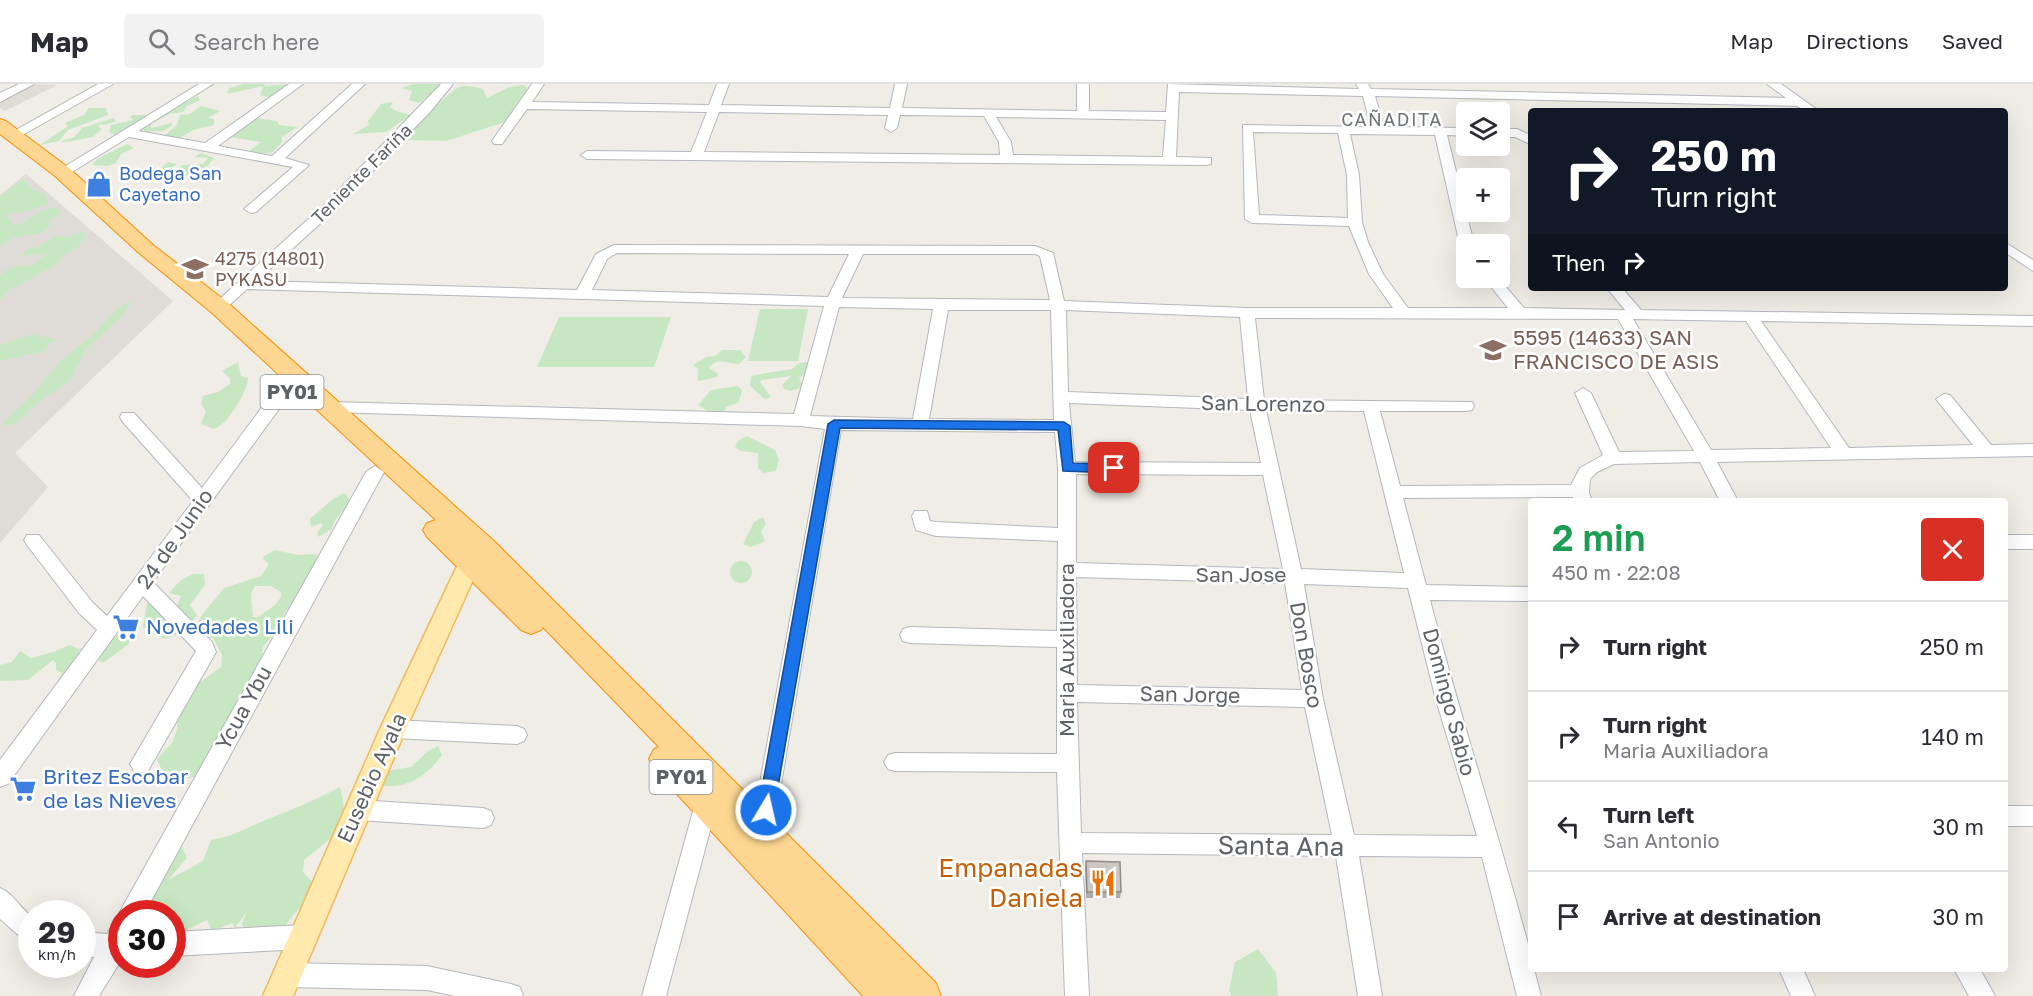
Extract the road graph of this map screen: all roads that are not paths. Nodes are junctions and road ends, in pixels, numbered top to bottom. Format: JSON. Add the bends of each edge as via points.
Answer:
{"nodes":[{"id":1,"x":28,"y":84,"type":"edge"},
{"id":2,"x":107,"y":84,"type":"edge"},
{"id":3,"x":207,"y":84,"type":"edge"},
{"id":4,"x":297,"y":84,"type":"edge"},
{"id":5,"x":359,"y":84,"type":"edge"},
{"id":6,"x":447,"y":84,"type":"edge"},
{"id":7,"x":538,"y":84,"type":"edge"},
{"id":8,"x":723,"y":84,"type":"edge"},
{"id":9,"x":901,"y":84,"type":"edge"},
{"id":10,"x":1083,"y":84,"type":"edge"},
{"id":11,"x":1545,"y":84,"type":"edge"},
{"id":12,"x":1773,"y":84,"type":"edge"},
{"id":13,"x":1174,"y":86,"type":"edge"},
{"id":14,"x":1365,"y":89,"type":"edge"},
{"id":15,"x":1556,"y":96,"type":"junction"},
{"id":16,"x":0,"y":98,"type":"edge"},
{"id":17,"x":1799,"y":102,"type":"junction"},
{"id":18,"x":524,"y":105,"type":"junction"},
{"id":19,"x":1563,"y":108,"type":"edge"},
{"id":20,"x":1808,"y":108,"type":"edge"},
{"id":21,"x":713,"y":109,"type":"junction"},
{"id":22,"x":895,"y":111,"type":"junction"},
{"id":23,"x":987,"y":112,"type":"junction"},
{"id":24,"x":1083,"y":114,"type":"junction"},
{"id":25,"x":1172,"y":116,"type":"junction"},
{"id":26,"x":891,"y":128,"type":"dead end"},
{"id":27,"x":1378,"y":129,"type":"junction"},
{"id":28,"x":1343,"y":130,"type":"junction"},
{"id":29,"x":1440,"y":132,"type":"junction"},
{"id":30,"x":1456,"y":132,"type":"edge"},
{"id":31,"x":4,"y":133,"type":"edge"},
{"id":32,"x":1510,"y":133,"type":"edge"},
{"id":33,"x":128,"y":134,"type":"junction"},
{"id":34,"x":1528,"y":139,"type":"edge"},
{"id":35,"x":498,"y":141,"type":"dead end"},
{"id":36,"x":206,"y":148,"type":"junction"},
{"id":37,"x":587,"y":155,"type":"dead end"},
{"id":38,"x":696,"y":157,"type":"junction"},
{"id":39,"x":1007,"y":159,"type":"junction"},
{"id":40,"x":1169,"y":160,"type":"junction"},
{"id":41,"x":274,"y":161,"type":"junction"},
{"id":42,"x":1206,"y":161,"type":"dead end"},
{"id":43,"x":56,"y":175,"type":"junction"},
{"id":44,"x":251,"y":209,"type":"dead end"},
{"id":45,"x":1355,"y":222,"type":"junction"},
{"id":46,"x":1464,"y":234,"type":"edge"},
{"id":47,"x":2008,"y":248,"type":"edge"},
{"id":48,"x":858,"y":249,"type":"junction"},
{"id":49,"x":2033,"y":267,"type":"edge"},
{"id":50,"x":247,"y":285,"type":"junction"},
{"id":51,"x":1499,"y":288,"type":"edge"},
{"id":52,"x":1616,"y":291,"type":"edge"},
{"id":53,"x":582,"y":295,"type":"junction"},
{"id":54,"x":833,"y":301,"type":"junction"},
{"id":55,"x":941,"y":305,"type":"junction"},
{"id":56,"x":1058,"y":305,"type":"junction"},
{"id":57,"x":213,"y":311,"type":"junction"},
{"id":58,"x":1247,"y":313,"type":"junction"},
{"id":59,"x":1404,"y":313,"type":"junction"},
{"id":60,"x":1520,"y":313,"type":"junction"},
{"id":61,"x":1631,"y":316,"type":"junction"},
{"id":62,"x":1751,"y":318,"type":"junction"},
{"id":63,"x":2033,"y":321,"type":"edge"},
{"id":64,"x":286,"y":387,"type":"junction"},
{"id":65,"x":1583,"y":393,"type":"dead end"},
{"id":66,"x":1060,"y":397,"type":"junction"},
{"id":67,"x":1944,"y":399,"type":"dead end"},
{"id":68,"x":1257,"y":405,"type":"junction"},
{"id":69,"x":1466,"y":405,"type":"dead end"},
{"id":70,"x":329,"y":407,"type":"junction"},
{"id":71,"x":1371,"y":407,"type":"junction"},
{"id":72,"x":128,"y":417,"type":"dead end"},
{"id":73,"x":801,"y":420,"type":"junction"},
{"id":74,"x":920,"y":423,"type":"junction"},
{"id":75,"x":834,"y":424,"type":"junction"},
{"id":76,"x":1064,"y":426,"type":"junction"},
{"id":77,"x":1986,"y":450,"type":"junction"},
{"id":78,"x":2033,"y":450,"type":"edge"},
{"id":79,"x":1843,"y":452,"type":"junction"},
{"id":80,"x":1706,"y":454,"type":"junction"},
{"id":81,"x":1612,"y":458,"type":"junction"},
{"id":82,"x":1067,"y":468,"type":"junction"},
{"id":83,"x":1269,"y":469,"type":"junction"},
{"id":84,"x":375,"y":472,"type":"junction"},
{"id":85,"x":1392,"y":492,"type":"junction"},
{"id":86,"x":1580,"y":496,"type":"edge"},
{"id":87,"x":1728,"y":498,"type":"edge"},
{"id":88,"x":202,"y":499,"type":"junction"},
{"id":89,"x":921,"y":516,"type":"dead end"},
{"id":90,"x":1068,"y":535,"type":"junction"},
{"id":91,"x":33,"y":540,"type":"dead end"},
{"id":92,"x":2008,"y":542,"type":"edge"},
{"id":93,"x":2033,"y":542,"type":"edge"},
{"id":94,"x":477,"y":555,"type":"junction"},
{"id":95,"x":1066,"y":570,"type":"junction"},
{"id":96,"x":1293,"y":574,"type":"junction"},
{"id":97,"x":143,"y":584,"type":"junction"},
{"id":98,"x":1418,"y":586,"type":"junction"},
{"id":99,"x":1528,"y":594,"type":"edge"},
{"id":100,"x":109,"y":629,"type":"junction"},
{"id":101,"x":910,"y":635,"type":"dead end"},
{"id":102,"x":1066,"y":639,"type":"junction"},
{"id":103,"x":1068,"y":693,"type":"junction"},
{"id":104,"x":1313,"y":699,"type":"junction"},
{"id":105,"x":393,"y":729,"type":"junction"},
{"id":106,"x":517,"y":735,"type":"dead end"},
{"id":107,"x":895,"y":762,"type":"dead end"},
{"id":108,"x":1067,"y":763,"type":"junction"},
{"id":109,"x":141,"y":764,"type":"dead end"},
{"id":110,"x":0,"y":777,"type":"edge"},
{"id":111,"x":706,"y":804,"type":"junction"},
{"id":112,"x":358,"y":810,"type":"junction"},
{"id":113,"x":2008,"y":816,"type":"edge"},
{"id":114,"x":2033,"y":816,"type":"edge"},
{"id":115,"x":483,"y":818,"type":"dead end"},
{"id":116,"x":762,"y":832,"type":"junction"},
{"id":117,"x":1072,"y":843,"type":"junction"},
{"id":118,"x":1346,"y":847,"type":"junction"},
{"id":119,"x":1491,"y":847,"type":"junction"},
{"id":120,"x":0,"y":899,"type":"edge"},
{"id":121,"x":138,"y":900,"type":"edge"},
{"id":122,"x":18,"y":921,"type":"edge"},
{"id":123,"x":303,"y":937,"type":"junction"},
{"id":124,"x":186,"y":943,"type":"edge"},
{"id":125,"x":108,"y":958,"type":"edge"},
{"id":126,"x":1792,"y":972,"type":"edge"},
{"id":127,"x":1968,"y":972,"type":"edge"},
{"id":128,"x":282,"y":985,"type":"edge"},
{"id":129,"x":880,"y":992,"type":"edge"},
{"id":130,"x":86,"y":996,"type":"edge"},
{"id":131,"x":511,"y":996,"type":"edge"},
{"id":132,"x":654,"y":996,"type":"edge"},
{"id":133,"x":923,"y":996,"type":"edge"},
{"id":134,"x":1077,"y":996,"type":"edge"},
{"id":135,"x":1370,"y":996,"type":"edge"},
{"id":136,"x":1529,"y":996,"type":"edge"},
{"id":137,"x":1803,"y":996,"type":"edge"},
{"id":138,"x":1983,"y":996,"type":"edge"}],
"edges":[{"from":1,"to":16,"type":"street"},
{"from":2,"to":31,"type":"street"},
{"from":3,"to":33,"type":"street"},
{"from":4,"to":36,"type":"street"},
{"from":5,"to":41,"type":"street"},
{"from":6,"to":50,"type":"street","name":"Teniente Fariña","via":[[394,143]]},
{"from":7,"to":18,"type":"street"},
{"from":8,"to":21,"type":"street"},
{"from":9,"to":22,"type":"street"},
{"from":10,"to":24,"type":"street"},
{"from":11,"to":15,"type":"street"},
{"from":12,"to":17,"type":"street"},
{"from":13,"to":14,"type":"street"},
{"from":13,"to":25,"type":"street"},
{"from":14,"to":15,"type":"street"},
{"from":14,"to":27,"type":"street"},
{"from":15,"to":17,"type":"street"},
{"from":15,"to":19,"type":"street"},
{"from":17,"to":20,"type":"street"},
{"from":18,"to":21,"type":"street"},
{"from":18,"to":35,"type":"street"},
{"from":21,"to":22,"type":"street"},
{"from":21,"to":38,"type":"street"},
{"from":22,"to":23,"type":"street"},
{"from":22,"to":26,"type":"street"},
{"from":23,"to":24,"type":"street"},
{"from":23,"to":39,"type":"street","via":[[1005,142]]},
{"from":24,"to":25,"type":"street"},
{"from":25,"to":40,"type":"street"},
{"from":27,"to":28,"type":"street"},
{"from":27,"to":29,"type":"street"},
{"from":28,"to":45,"type":"street","via":[[1353,175]]},
{"from":28,"to":45,"type":"street","via":[[1247,128],[1252,219]]},
{"from":29,"to":30,"type":"street"},
{"from":29,"to":46,"type":"street"},
{"from":31,"to":43,"type":"highway","number":"PY01"},
{"from":32,"to":34,"type":"street"},
{"from":33,"to":36,"type":"street"},
{"from":33,"to":43,"type":"street"},
{"from":36,"to":41,"type":"street"},
{"from":37,"to":38,"type":"street"},
{"from":38,"to":39,"type":"street"},
{"from":39,"to":40,"type":"street"},
{"from":40,"to":42,"type":"street"},
{"from":41,"to":44,"type":"street","via":[[303,167]]},
{"from":43,"to":57,"type":"highway","number":"PY01","via":[[130,256]]},
{"from":45,"to":59,"type":"street","via":[[1376,274]]},
{"from":47,"to":49,"type":"street"},
{"from":48,"to":53,"type":"street","via":[[614,249],[601,257]]},
{"from":48,"to":54,"type":"street"},
{"from":48,"to":56,"type":"street","name":"Maria Auxiliadora","via":[[1042,250],[1046,253]]},
{"from":50,"to":53,"type":"street"},
{"from":50,"to":57,"type":"street","name":"Teniente Fariña"},
{"from":51,"to":60,"type":"street"},
{"from":52,"to":61,"type":"street"},
{"from":53,"to":54,"type":"street"},
{"from":54,"to":55,"type":"street"},
{"from":54,"to":73,"type":"street"},
{"from":55,"to":56,"type":"street"},
{"from":55,"to":74,"type":"street"},
{"from":56,"to":58,"type":"street"},
{"from":56,"to":66,"type":"street","name":"Maria Auxiliadora"},
{"from":57,"to":64,"type":"highway","number":"PY01"},
{"from":57,"to":70,"type":"highway","number":"PY01"},
{"from":58,"to":59,"type":"street"},
{"from":58,"to":68,"type":"street","name":"Don Bosco"},
{"from":59,"to":60,"type":"street"},
{"from":60,"to":61,"type":"street"},
{"from":61,"to":62,"type":"street"},
{"from":61,"to":80,"type":"street"},
{"from":62,"to":63,"type":"street"},
{"from":62,"to":79,"type":"street"},
{"from":64,"to":84,"type":"highway","number":"PY01"},
{"from":64,"to":88,"type":"street","name":"24 de Junio"},
{"from":65,"to":81,"type":"street"},
{"from":66,"to":68,"type":"street","name":"San Lorenzo"},
{"from":66,"to":76,"type":"street","name":"Maria Auxiliadora"},
{"from":67,"to":77,"type":"street"},
{"from":68,"to":71,"type":"street","name":"San Lorenzo"},
{"from":68,"to":83,"type":"street","name":"Don Bosco"},
{"from":69,"to":71,"type":"street","name":"San Lorenzo"},
{"from":70,"to":73,"type":"street"},
{"from":70,"to":94,"type":"highway","number":"PY01"},
{"from":71,"to":85,"type":"street","name":"Domingo Sabio"},
{"from":72,"to":88,"type":"street"},
{"from":73,"to":75,"type":"street"},
{"from":74,"to":75,"type":"street"},
{"from":74,"to":76,"type":"street"},
{"from":75,"to":116,"type":"street"},
{"from":76,"to":82,"type":"street","name":"Maria Auxiliadora"},
{"from":77,"to":78,"type":"street"},
{"from":77,"to":79,"type":"street"},
{"from":79,"to":80,"type":"street"},
{"from":80,"to":81,"type":"street"},
{"from":80,"to":87,"type":"street"},
{"from":81,"to":86,"type":"street","via":[[1583,473]]},
{"from":82,"to":83,"type":"street"},
{"from":82,"to":90,"type":"street","name":"Maria Auxiliadora"},
{"from":83,"to":96,"type":"street","name":"Don Bosco"},
{"from":84,"to":94,"type":"highway","number":"PY01"},
{"from":84,"to":121,"type":"street","name":"Ycua Ybu"},
{"from":85,"to":86,"type":"street"},
{"from":85,"to":98,"type":"street","name":"Domingo Sabio"},
{"from":88,"to":97,"type":"street","name":"24 de Junio"},
{"from":89,"to":90,"type":"street","via":[[922,525],[936,530]]},
{"from":90,"to":95,"type":"street","name":"Maria Auxiliadora"},
{"from":91,"to":100,"type":"street","via":[[75,594]]},
{"from":92,"to":93,"type":"street"},
{"from":94,"to":105,"type":"main road","name":"Eusebio Ayala"},
{"from":94,"to":111,"type":"highway","number":"PY01"},
{"from":94,"to":116,"type":"highway","number":"PY01"},
{"from":95,"to":96,"type":"street","name":"San Jose","via":[[1226,576]]},
{"from":95,"to":102,"type":"street","name":"Maria Auxiliadora"},
{"from":96,"to":98,"type":"street","name":"San Jose"},
{"from":96,"to":104,"type":"street","name":"Don Bosco"},
{"from":97,"to":100,"type":"street","name":"24 de Junio"},
{"from":97,"to":109,"type":"street","via":[[206,652]]},
{"from":98,"to":99,"type":"street","name":"San Jose"},
{"from":98,"to":119,"type":"street","name":"Domingo Sabio","via":[[1446,700]]},
{"from":100,"to":110,"type":"street","name":"24 de Junio"},
{"from":101,"to":102,"type":"street"},
{"from":102,"to":103,"type":"street","name":"Maria Auxiliadora"},
{"from":103,"to":104,"type":"street","name":"San Jorge"},
{"from":103,"to":108,"type":"street","name":"Maria Auxiliadora"},
{"from":104,"to":118,"type":"street","name":"Don Bosco"},
{"from":105,"to":106,"type":"street"},
{"from":105,"to":112,"type":"main road","name":"Eusebio Ayala"},
{"from":107,"to":108,"type":"street"},
{"from":108,"to":117,"type":"street","name":"Maria Auxiliadora"},
{"from":111,"to":129,"type":"highway","number":"PY01"},
{"from":111,"to":132,"type":"street"},
{"from":112,"to":115,"type":"street"},
{"from":112,"to":123,"type":"main road","name":"Eusebio Ayala"},
{"from":113,"to":114,"type":"street"},
{"from":116,"to":133,"type":"highway","number":"PY01"},
{"from":117,"to":118,"type":"street","name":"Santa Ana"},
{"from":117,"to":134,"type":"street","name":"Maria Auxiliadora"},
{"from":118,"to":119,"type":"street","name":"Santa Ana"},
{"from":118,"to":135,"type":"street","name":"Don Bosco"},
{"from":119,"to":136,"type":"street","name":"Domingo Sabio"},
{"from":120,"to":122,"type":"street"},
{"from":123,"to":124,"type":"street"},
{"from":123,"to":128,"type":"main road","name":"Eusebio Ayala"},
{"from":125,"to":130,"type":"street"},
{"from":126,"to":137,"type":"street"},
{"from":127,"to":138,"type":"street"},
{"from":128,"to":131,"type":"street","via":[[427,978]]}]}
